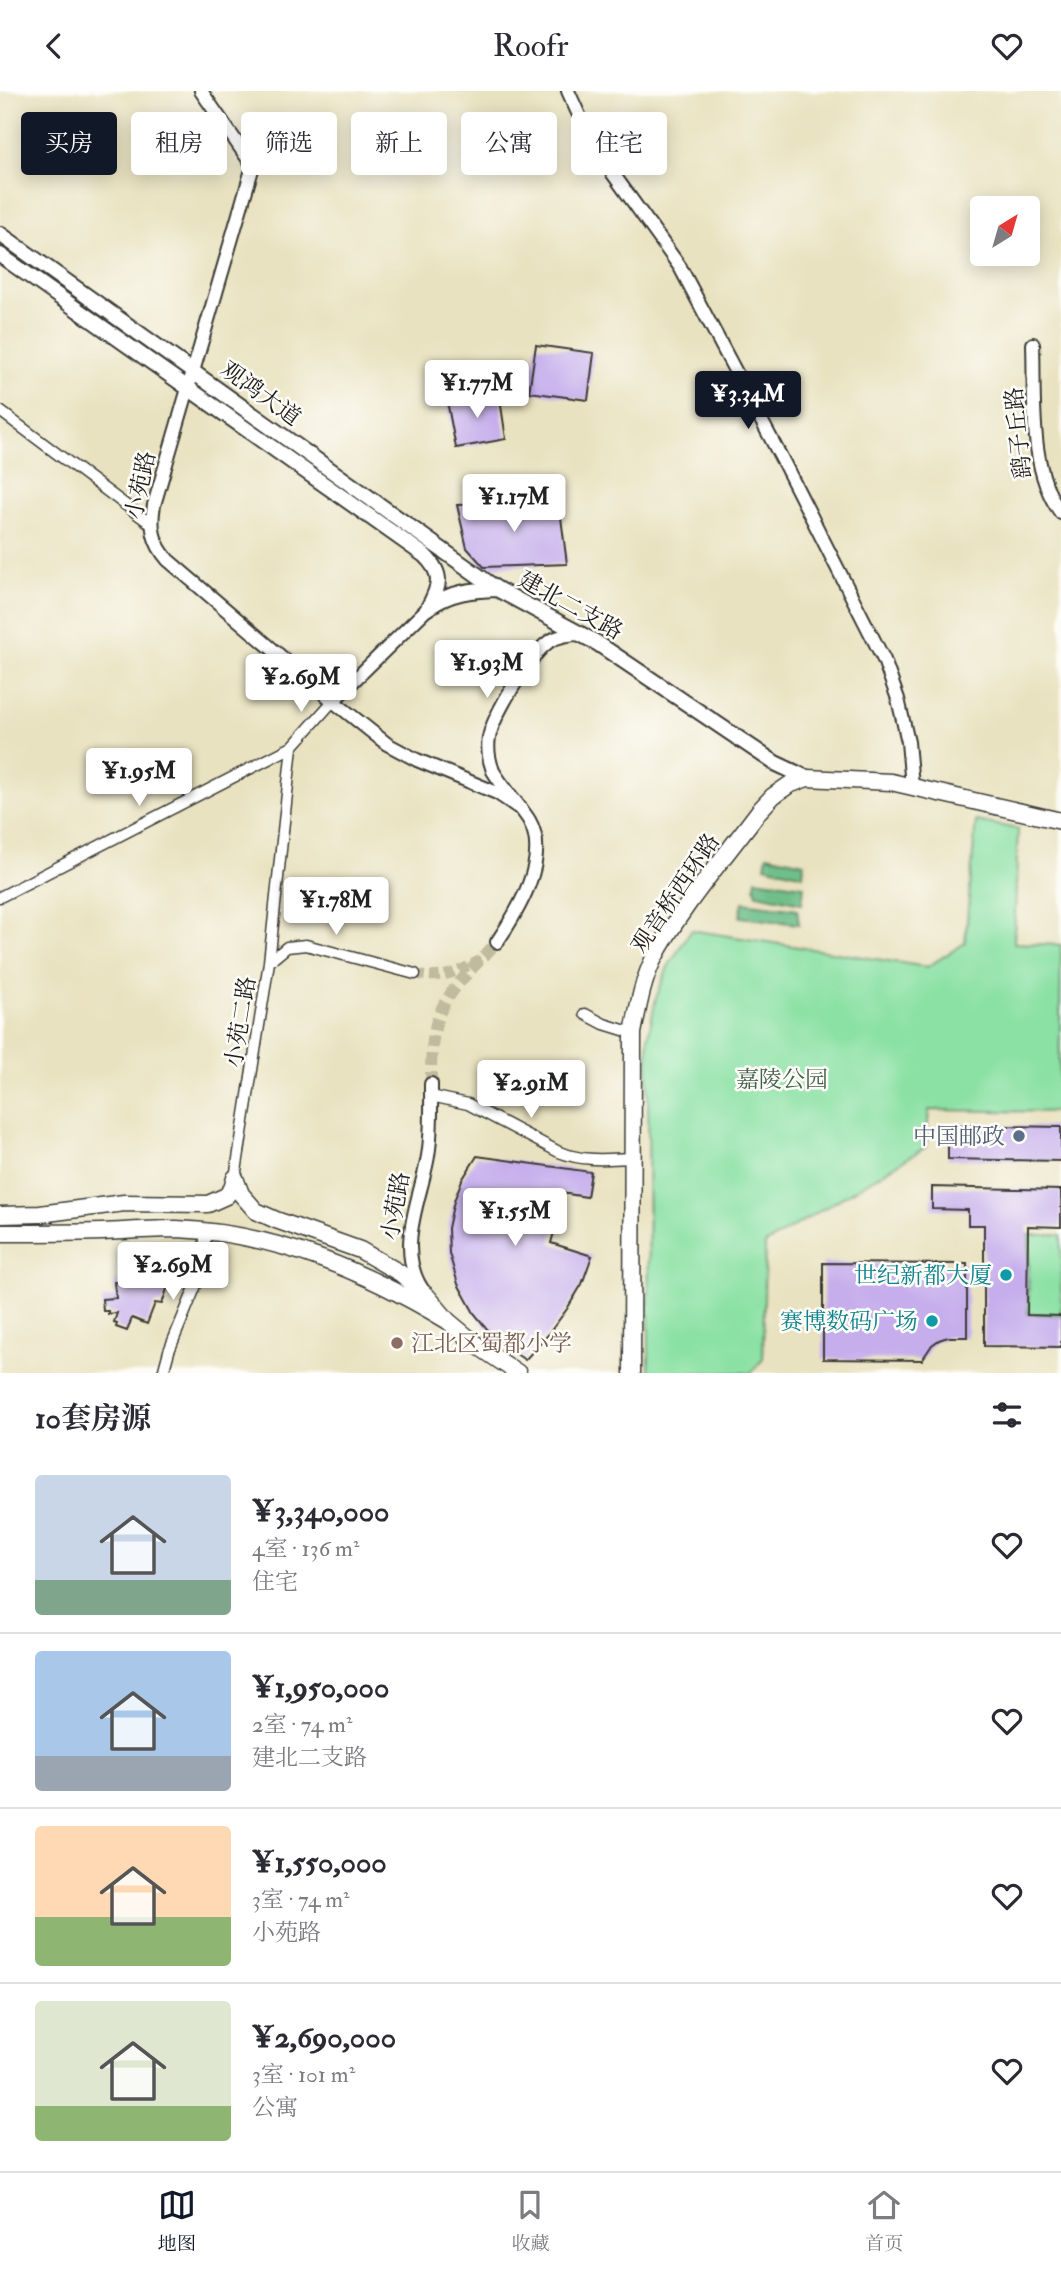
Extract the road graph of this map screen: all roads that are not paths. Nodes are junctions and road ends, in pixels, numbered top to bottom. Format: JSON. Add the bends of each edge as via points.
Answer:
{"nodes":[{"id":1,"x":201,"y":91,"type":"edge"},
{"id":2,"x":568,"y":91,"type":"edge"},
{"id":3,"x":0,"y":234,"type":"edge"},
{"id":4,"x":0,"y":255,"type":"edge"},
{"id":5,"x":1033,"y":344,"type":"dead end"},
{"id":6,"x":192,"y":372,"type":"junction"},
{"id":7,"x":188,"y":387,"type":"junction"},
{"id":8,"x":0,"y":411,"type":"edge"},
{"id":9,"x":1061,"y":513,"type":"edge"},
{"id":10,"x":152,"y":524,"type":"junction"},
{"id":11,"x":497,"y":589,"type":"junction"},
{"id":12,"x":428,"y":608,"type":"junction"},
{"id":13,"x":583,"y":634,"type":"junction"},
{"id":14,"x":333,"y":701,"type":"junction"},
{"id":15,"x":292,"y":747,"type":"junction"},
{"id":16,"x":807,"y":778,"type":"junction"},
{"id":17,"x":912,"y":786,"type":"junction"},
{"id":18,"x":1061,"y":807,"type":"edge"},
{"id":19,"x":522,"y":810,"type":"junction"},
{"id":20,"x":1029,"y":812,"type":"junction"},
{"id":21,"x":1061,"y":821,"type":"edge"},
{"id":22,"x":0,"y":897,"type":"edge"},
{"id":23,"x":497,"y":942,"type":"tunnel mouth"},
{"id":24,"x":269,"y":963,"type":"junction"},
{"id":25,"x":415,"y":974,"type":"tunnel mouth"},
{"id":26,"x":585,"y":1014,"type":"dead end"},
{"id":27,"x":633,"y":1033,"type":"junction"},
{"id":28,"x":431,"y":1090,"type":"joint"},
{"id":29,"x":632,"y":1158,"type":"junction"},
{"id":30,"x":235,"y":1178,"type":"junction"},
{"id":31,"x":124,"y":1203,"type":"junction"},
{"id":32,"x":0,"y":1205,"type":"edge"},
{"id":33,"x":0,"y":1215,"type":"edge"},
{"id":34,"x":206,"y":1232,"type":"junction"},
{"id":35,"x":0,"y":1233,"type":"edge"},
{"id":36,"x":72,"y":1233,"type":"junction"},
{"id":37,"x":0,"y":1241,"type":"edge"},
{"id":38,"x":426,"y":1296,"type":"junction"},
{"id":39,"x":448,"y":1321,"type":"junction"},
{"id":40,"x":163,"y":1373,"type":"edge"},
{"id":41,"x":518,"y":1373,"type":"edge"},
{"id":42,"x":632,"y":1373,"type":"edge"}],
"edges":[{"from":1,"to":6,"type":"street","name":"小苑路","via":[[254,166]]},
{"from":2,"to":17,"type":"street","via":[[593,146],[680,267],[884,660],[908,741]]},
{"from":3,"to":6,"type":"main road","name":"观鸿大道"},
{"from":4,"to":7,"type":"main road","name":"观鸿大道"},
{"from":5,"to":9,"type":"street","name":"鹞子丘路","via":[[1037,453],[1045,488]]},
{"from":6,"to":7,"type":"street","name":"小苑路"},
{"from":6,"to":11,"type":"main road","name":"观鸿大道"},
{"from":7,"to":10,"type":"street","name":"小苑路"},
{"from":7,"to":12,"type":"main road","name":"观鸿大道","via":[[433,563],[439,583]]},
{"from":8,"to":10,"type":"street"},
{"from":10,"to":14,"type":"street","name":"小苑路","via":[[156,543],[168,559]]},
{"from":11,"to":12,"type":"main road","name":"建北二支路","via":[[454,593]]},
{"from":11,"to":13,"type":"main road","name":"建北二支路"},
{"from":12,"to":14,"type":"street","name":"建北二支路"},
{"from":13,"to":16,"type":"main road","name":"建北二支路","via":[[775,763]]},
{"from":13,"to":19,"type":"street","via":[[561,636],[538,651],[492,729],[490,762]]},
{"from":14,"to":15,"type":"street","name":"建北二支路"},
{"from":14,"to":19,"type":"street","name":"小苑路","via":[[387,744],[497,793]]},
{"from":15,"to":22,"type":"street","name":"建北二支路"},
{"from":15,"to":24,"type":"street","name":"小苑二路"},
{"from":16,"to":17,"type":"main road","name":"观音桥西环路"},
{"from":16,"to":27,"type":"main road","name":"观音桥西环路","via":[[789,785],[759,810],[674,926],[652,962]]},
{"from":17,"to":20,"type":"main road","name":"观音桥西环路"},
{"from":18,"to":20,"type":"main road"},
{"from":19,"to":23,"type":"street","via":[[534,831],[534,865],[522,902]]},
{"from":20,"to":21,"type":"main road","name":"观音桥西环路"},
{"from":24,"to":25,"type":"street","via":[[287,947],[306,945]]},
{"from":24,"to":30,"type":"street","name":"小苑二路"},
{"from":26,"to":27,"type":"street"},
{"from":27,"to":29,"type":"main road","name":"观音桥西环路"},
{"from":28,"to":29,"type":"street","via":[[572,1157]]},
{"from":28,"to":38,"type":"street","name":"小苑路","via":[[428,1155],[409,1250],[414,1274]]},
{"from":29,"to":42,"type":"main road","name":"观音桥西环路"},
{"from":30,"to":31,"type":"main road","via":[[226,1196],[208,1204]]},
{"from":30,"to":38,"type":"main road","via":[[241,1195],[256,1211],[379,1259]]},
{"from":31,"to":32,"type":"main road"},
{"from":31,"to":33,"type":"main road"},
{"from":34,"to":36,"type":"main road"},
{"from":34,"to":39,"type":"main road","via":[[328,1260]]},
{"from":34,"to":40,"type":"street","via":[[201,1273]]},
{"from":35,"to":36,"type":"main road"},
{"from":36,"to":37,"type":"main road"},
{"from":38,"to":39,"type":"main road","name":"小苑路"},
{"from":39,"to":41,"type":"main road","name":"小苑路"}]}
